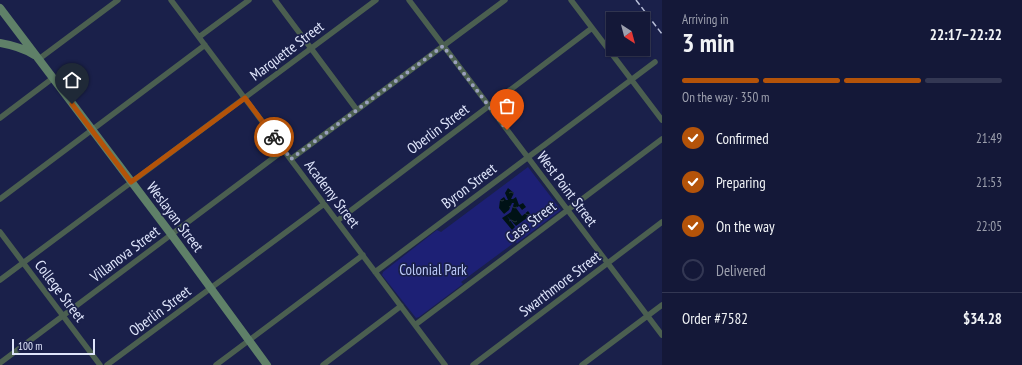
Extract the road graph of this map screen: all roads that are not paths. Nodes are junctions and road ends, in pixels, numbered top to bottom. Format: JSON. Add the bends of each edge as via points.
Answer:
{"nodes":[{"id":1,"x":118,"y":0,"type":"edge"},
{"id":2,"x":171,"y":0,"type":"edge"},
{"id":3,"x":249,"y":0,"type":"edge"},
{"id":4,"x":275,"y":0,"type":"edge"},
{"id":5,"x":376,"y":0,"type":"edge"},
{"id":6,"x":409,"y":0,"type":"edge"},
{"id":7,"x":505,"y":0,"type":"edge"},
{"id":8,"x":571,"y":0,"type":"edge"},
{"id":9,"x":0,"y":8,"type":"edge"},
{"id":10,"x":592,"y":28,"type":"junction"},
{"id":11,"x":16,"y":30,"type":"junction"},
{"id":12,"x":199,"y":37,"type":"junction"},
{"id":13,"x":0,"y":43,"type":"edge"},
{"id":14,"x":13,"y":45,"type":"junction"},
{"id":15,"x":205,"y":45,"type":"junction"},
{"id":16,"x":443,"y":46,"type":"junction"},
{"id":17,"x":311,"y":48,"type":"junction"},
{"id":18,"x":39,"y":59,"type":"junction"},
{"id":19,"x":655,"y":62,"type":"dead end"},
{"id":20,"x":53,"y":78,"type":"junction"},
{"id":21,"x":631,"y":80,"type":"junction"},
{"id":22,"x":245,"y":98,"type":"junction"},
{"id":23,"x":489,"y":106,"type":"junction"},
{"id":24,"x":357,"y":110,"type":"junction"},
{"id":25,"x":0,"y":118,"type":"edge"},
{"id":26,"x":662,"y":120,"type":"edge"},
{"id":27,"x":91,"y":130,"type":"junction"},
{"id":28,"x":662,"y":139,"type":"edge"},
{"id":29,"x":284,"y":150,"type":"junction"},
{"id":30,"x":528,"y":157,"type":"junction"},
{"id":31,"x":291,"y":159,"type":"junction"},
{"id":32,"x":131,"y":182,"type":"junction"},
{"id":33,"x":0,"y":198,"type":"edge"},
{"id":34,"x":324,"y":204,"type":"junction"},
{"id":35,"x":568,"y":210,"type":"junction"},
{"id":36,"x":337,"y":220,"type":"junction"},
{"id":37,"x":662,"y":222,"type":"edge"},
{"id":38,"x":0,"y":232,"type":"edge"},
{"id":39,"x":171,"y":234,"type":"junction"},
{"id":40,"x":363,"y":256,"type":"junction"},
{"id":41,"x":23,"y":263,"type":"junction"},
{"id":42,"x":608,"y":263,"type":"junction"},
{"id":43,"x":375,"y":272,"type":"junction"},
{"id":44,"x":0,"y":280,"type":"edge"},
{"id":45,"x":210,"y":289,"type":"junction"},
{"id":46,"x":662,"y":305,"type":"edge"},
{"id":47,"x":401,"y":306,"type":"junction"},
{"id":48,"x":63,"y":316,"type":"junction"},
{"id":49,"x":647,"y":316,"type":"junction"},
{"id":50,"x":415,"y":325,"type":"junction"},
{"id":51,"x":662,"y":335,"type":"edge"},
{"id":52,"x":249,"y":341,"type":"junction"},
{"id":53,"x":0,"y":363,"type":"edge"},
{"id":54,"x":100,"y":365,"type":"edge"},
{"id":55,"x":108,"y":365,"type":"edge"},
{"id":56,"x":216,"y":365,"type":"edge"},
{"id":57,"x":267,"y":365,"type":"edge"},
{"id":58,"x":322,"y":365,"type":"edge"},
{"id":59,"x":445,"y":365,"type":"edge"},
{"id":60,"x":473,"y":365,"type":"edge"},
{"id":61,"x":582,"y":365,"type":"edge"}],
"edges":[{"from":1,"to":18,"type":"street"},
{"from":2,"to":12,"type":"street","name":"Academy Street"},
{"from":3,"to":12,"type":"street"},
{"from":4,"to":17,"type":"street"},
{"from":5,"to":17,"type":"street","name":"Marquette Street"},
{"from":6,"to":16,"type":"street","name":"West Point Street"},
{"from":7,"to":16,"type":"street"},
{"from":8,"to":10,"type":"street"},
{"from":9,"to":11,"type":"main road","name":"Weslayan Street"},
{"from":10,"to":21,"type":"street"},
{"from":10,"to":23,"type":"street","name":"Oberlin Street"},
{"from":11,"to":14,"type":"main road"},
{"from":11,"to":18,"type":"main road","name":"Weslayan Street"},
{"from":12,"to":15,"type":"street","name":"Academy Street"},
{"from":13,"to":14,"type":"main road"},
{"from":14,"to":18,"type":"main road"},
{"from":15,"to":22,"type":"street","name":"Academy Street"},
{"from":15,"to":27,"type":"street"},
{"from":16,"to":23,"type":"street","name":"West Point Street"},
{"from":16,"to":24,"type":"street"},
{"from":17,"to":22,"type":"street","name":"Marquette Street"},
{"from":17,"to":24,"type":"street"},
{"from":18,"to":20,"type":"main road","name":"Weslayan Street"},
{"from":19,"to":21,"type":"street","name":"Byron Street"},
{"from":20,"to":25,"type":"street"},
{"from":20,"to":27,"type":"main road","name":"Weslayan Street"},
{"from":21,"to":26,"type":"street"},
{"from":21,"to":30,"type":"street","name":"Byron Street"},
{"from":22,"to":29,"type":"street","name":"Academy Street"},
{"from":22,"to":32,"type":"street","name":"Marquette Street"},
{"from":23,"to":30,"type":"street","name":"West Point Street"},
{"from":23,"to":36,"type":"street","name":"Oberlin Street"},
{"from":24,"to":31,"type":"street"},
{"from":27,"to":32,"type":"main road","name":"Weslayan Street"},
{"from":27,"to":33,"type":"street"},
{"from":28,"to":35,"type":"street","name":"Case Street"},
{"from":29,"to":31,"type":"street","name":"Academy Street"},
{"from":29,"to":39,"type":"street","name":"Villanova Street"},
{"from":30,"to":35,"type":"street","name":"West Point Street"},
{"from":30,"to":43,"type":"street","name":"Byron Street"},
{"from":31,"to":34,"type":"street","name":"Academy Street"},
{"from":32,"to":39,"type":"main road","name":"Weslayan Street"},
{"from":32,"to":41,"type":"street","name":"Marquette Street"},
{"from":34,"to":36,"type":"street","name":"Academy Street"},
{"from":34,"to":45,"type":"street","name":"Oberlin Street"},
{"from":35,"to":42,"type":"street","name":"West Point Street"},
{"from":35,"to":50,"type":"street","name":"Case Street"},
{"from":36,"to":40,"type":"street","name":"Academy Street"},
{"from":37,"to":42,"type":"street","name":"Swarthmore Street"},
{"from":38,"to":41,"type":"street","name":"College Street"},
{"from":39,"to":45,"type":"main road","name":"Weslayan Street"},
{"from":39,"to":48,"type":"street","name":"Villanova Street"},
{"from":40,"to":43,"type":"street","name":"Academy Street"},
{"from":40,"to":52,"type":"street"},
{"from":41,"to":44,"type":"street","name":"Marquette Street"},
{"from":41,"to":48,"type":"street","name":"College Street"},
{"from":42,"to":49,"type":"street","name":"West Point Street"},
{"from":42,"to":60,"type":"street","name":"Swarthmore Street"},
{"from":43,"to":47,"type":"street","name":"Academy Street"},
{"from":45,"to":52,"type":"main road","name":"Weslayan Street"},
{"from":45,"to":55,"type":"street","name":"Oberlin Street"},
{"from":46,"to":49,"type":"street"},
{"from":47,"to":50,"type":"street","name":"Academy Street"},
{"from":47,"to":58,"type":"street"},
{"from":48,"to":53,"type":"street","name":"Villanova Street"},
{"from":48,"to":54,"type":"street","name":"College Street"},
{"from":49,"to":51,"type":"street","name":"West Point Street"},
{"from":49,"to":61,"type":"street"},
{"from":50,"to":59,"type":"street","name":"Academy Street"},
{"from":52,"to":56,"type":"street"},
{"from":52,"to":57,"type":"main road","name":"Weslayan Street"}]}
